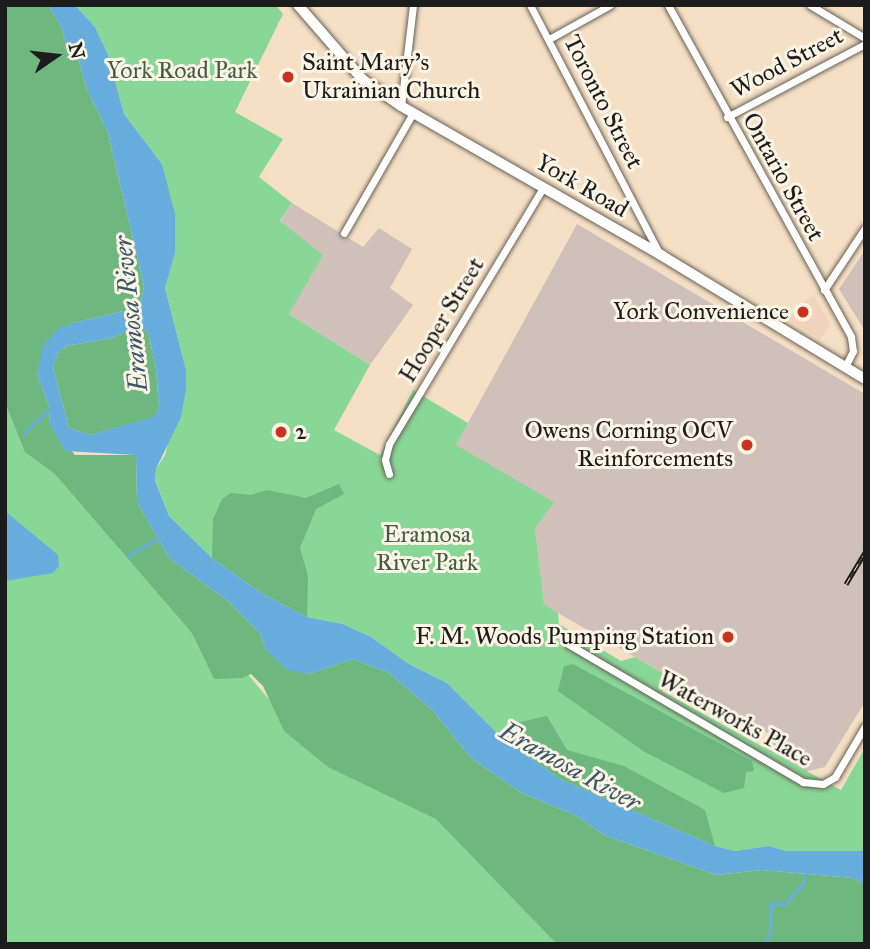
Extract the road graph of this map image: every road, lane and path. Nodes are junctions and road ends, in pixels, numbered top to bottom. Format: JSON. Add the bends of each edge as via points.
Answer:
{"nodes":[{"id":1,"x":298,"y":5,"type":"edge"},
{"id":2,"x":413,"y":5,"type":"edge"},
{"id":3,"x":530,"y":5,"type":"edge"},
{"id":4,"x":610,"y":5,"type":"edge"},
{"id":5,"x":668,"y":5,"type":"edge"},
{"id":6,"x":810,"y":5,"type":"edge"},
{"id":7,"x":865,"y":38,"type":"edge"},
{"id":8,"x":549,"y":39,"type":"junction"},
{"id":9,"x":865,"y":44,"type":"edge"},
{"id":10,"x":401,"y":106,"type":"junction"},
{"id":11,"x":412,"y":113,"type":"junction"},
{"id":12,"x":727,"y":117,"type":"junction"},
{"id":13,"x":543,"y":188,"type":"junction"},
{"id":14,"x":865,"y":228,"type":"edge"},
{"id":15,"x":344,"y":233,"type":"dead end"},
{"id":16,"x":661,"y":255,"type":"junction"},
{"id":17,"x":824,"y":290,"type":"junction"},
{"id":18,"x":845,"y":367,"type":"junction"},
{"id":19,"x":865,"y":379,"type":"edge"},
{"id":20,"x":390,"y":474,"type":"dead end"},
{"id":21,"x":568,"y":645,"type":"dead end"},
{"id":22,"x":865,"y":726,"type":"edge"}],
"edges":[{"from":1,"to":10,"type":"main road","name":"York Road","via":[[362,79]]},
{"from":2,"to":10,"type":"street"},
{"from":3,"to":8,"type":"street","name":"Toronto Street"},
{"from":4,"to":8,"type":"street"},
{"from":5,"to":12,"type":"street","name":"Ontario Street"},
{"from":6,"to":7,"type":"street"},
{"from":8,"to":16,"type":"street","name":"Toronto Street"},
{"from":9,"to":12,"type":"street","name":"Wood Street"},
{"from":10,"to":11,"type":"main road","name":"York Road"},
{"from":11,"to":13,"type":"main road","name":"York Road"},
{"from":11,"to":15,"type":"street"},
{"from":12,"to":17,"type":"street","name":"Ontario Street"},
{"from":13,"to":16,"type":"main road","name":"York Road"},
{"from":13,"to":20,"type":"street","name":"Hooper Street","via":[[389,444],[385,460]]},
{"from":14,"to":17,"type":"street"},
{"from":16,"to":18,"type":"main road","name":"York Road"},
{"from":17,"to":18,"type":"street","name":"Ontario Street","via":[[853,342]]},
{"from":18,"to":19,"type":"main road","name":"York Road"},
{"from":21,"to":22,"type":"street","name":"Waterworks Place","via":[[803,782],[823,784],[835,777]]}]}
